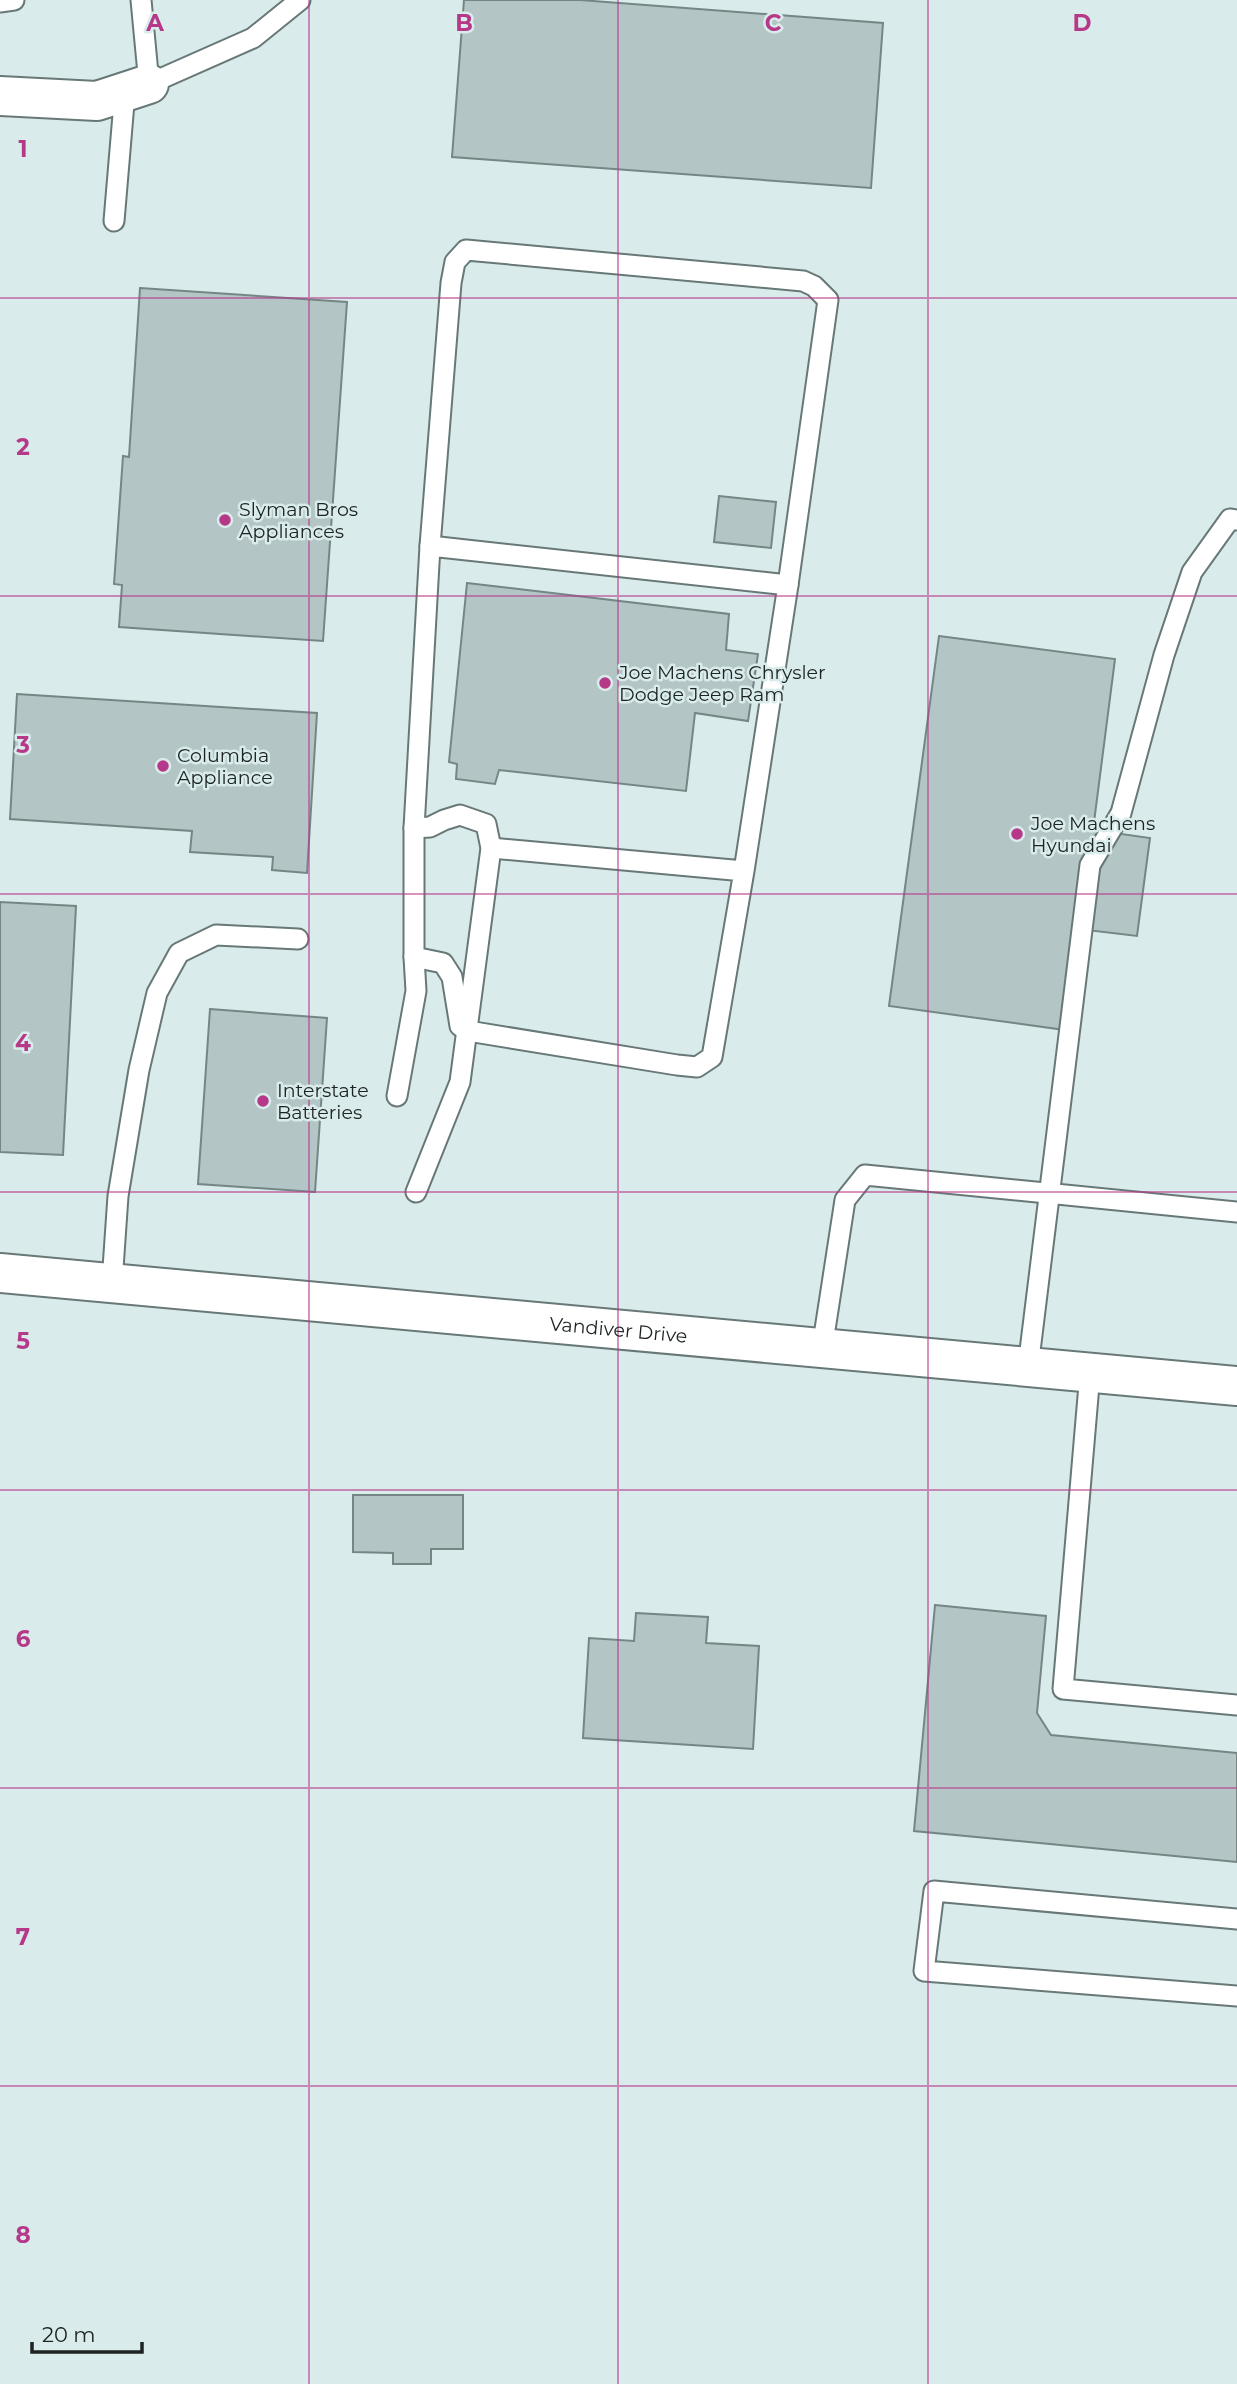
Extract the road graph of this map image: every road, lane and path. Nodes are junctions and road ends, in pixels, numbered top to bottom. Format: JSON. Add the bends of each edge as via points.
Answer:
{"nodes":[{"id":1,"x":14,"y":0,"type":"edge"},
{"id":2,"x":141,"y":0,"type":"edge"},
{"id":3,"x":300,"y":0,"type":"edge"},
{"id":4,"x":0,"y":2,"type":"edge"},
{"id":5,"x":137,"y":88,"type":"junction"},
{"id":6,"x":0,"y":96,"type":"edge"},
{"id":7,"x":114,"y":221,"type":"dead end"},
{"id":8,"x":1237,"y":520,"type":"edge"},
{"id":9,"x":430,"y":546,"type":"junction"},
{"id":10,"x":788,"y":585,"type":"junction"},
{"id":11,"x":414,"y":828,"type":"junction"},
{"id":12,"x":491,"y":848,"type":"junction"},
{"id":13,"x":744,"y":871,"type":"junction"},
{"id":14,"x":298,"y":939,"type":"dead end"},
{"id":15,"x":414,"y":957,"type":"junction"},
{"id":16,"x":468,"y":1031,"type":"junction"},
{"id":17,"x":397,"y":1096,"type":"dead end"},
{"id":18,"x":416,"y":1192,"type":"dead end"},
{"id":19,"x":1049,"y":1194,"type":"junction"},
{"id":20,"x":1237,"y":1212,"type":"edge"},
{"id":21,"x":0,"y":1273,"type":"edge"},
{"id":22,"x":112,"y":1283,"type":"junction"},
{"id":23,"x":822,"y":1349,"type":"junction"},
{"id":24,"x":1028,"y":1367,"type":"junction"},
{"id":25,"x":1090,"y":1373,"type":"junction"},
{"id":26,"x":1237,"y":1386,"type":"edge"},
{"id":27,"x":1237,"y":1706,"type":"edge"},
{"id":28,"x":1237,"y":1919,"type":"edge"},
{"id":29,"x":1237,"y":1996,"type":"edge"}],
"edges":[{"from":1,"to":4,"type":"lane"},
{"from":2,"to":5,"type":"lane"},
{"from":3,"to":5,"type":"lane","via":[[253,38]]},
{"from":5,"to":6,"type":"main road","via":[[97,101]]},
{"from":5,"to":7,"type":"lane"},
{"from":8,"to":19,"type":"lane","via":[[1230,519],[1192,572],[1121,813],[1090,865]]},
{"from":9,"to":10,"type":"lane"},
{"from":9,"to":10,"type":"lane","via":[[451,283],[455,262],[466,250],[803,281],[828,300]]},
{"from":9,"to":11,"type":"lane"},
{"from":10,"to":13,"type":"lane"},
{"from":11,"to":12,"type":"lane","via":[[460,815],[486,824]]},
{"from":11,"to":15,"type":"lane"},
{"from":12,"to":13,"type":"lane"},
{"from":12,"to":16,"type":"lane"},
{"from":13,"to":16,"type":"lane","via":[[712,1057],[697,1067]]},
{"from":14,"to":22,"type":"lane","via":[[216,935],[179,953],[157,993],[118,1196]]},
{"from":15,"to":16,"type":"lane","via":[[443,963],[452,978],[460,1026]]},
{"from":15,"to":17,"type":"lane","via":[[416,991]]},
{"from":16,"to":18,"type":"lane","via":[[460,1082]]},
{"from":19,"to":20,"type":"lane"},
{"from":19,"to":23,"type":"lane","via":[[865,1175],[845,1200]]},
{"from":19,"to":24,"type":"lane"},
{"from":21,"to":22,"type":"main road","name":"Vandiver Drive"},
{"from":22,"to":23,"type":"main road","name":"Vandiver Drive"},
{"from":23,"to":24,"type":"main road","name":"Vandiver Drive"},
{"from":24,"to":25,"type":"main road","name":"Vandiver Drive"},
{"from":25,"to":26,"type":"main road","name":"Vandiver Drive"},
{"from":25,"to":27,"type":"lane","via":[[1063,1689]]},
{"from":28,"to":29,"type":"lane","via":[[934,1891],[924,1971]]}]}
